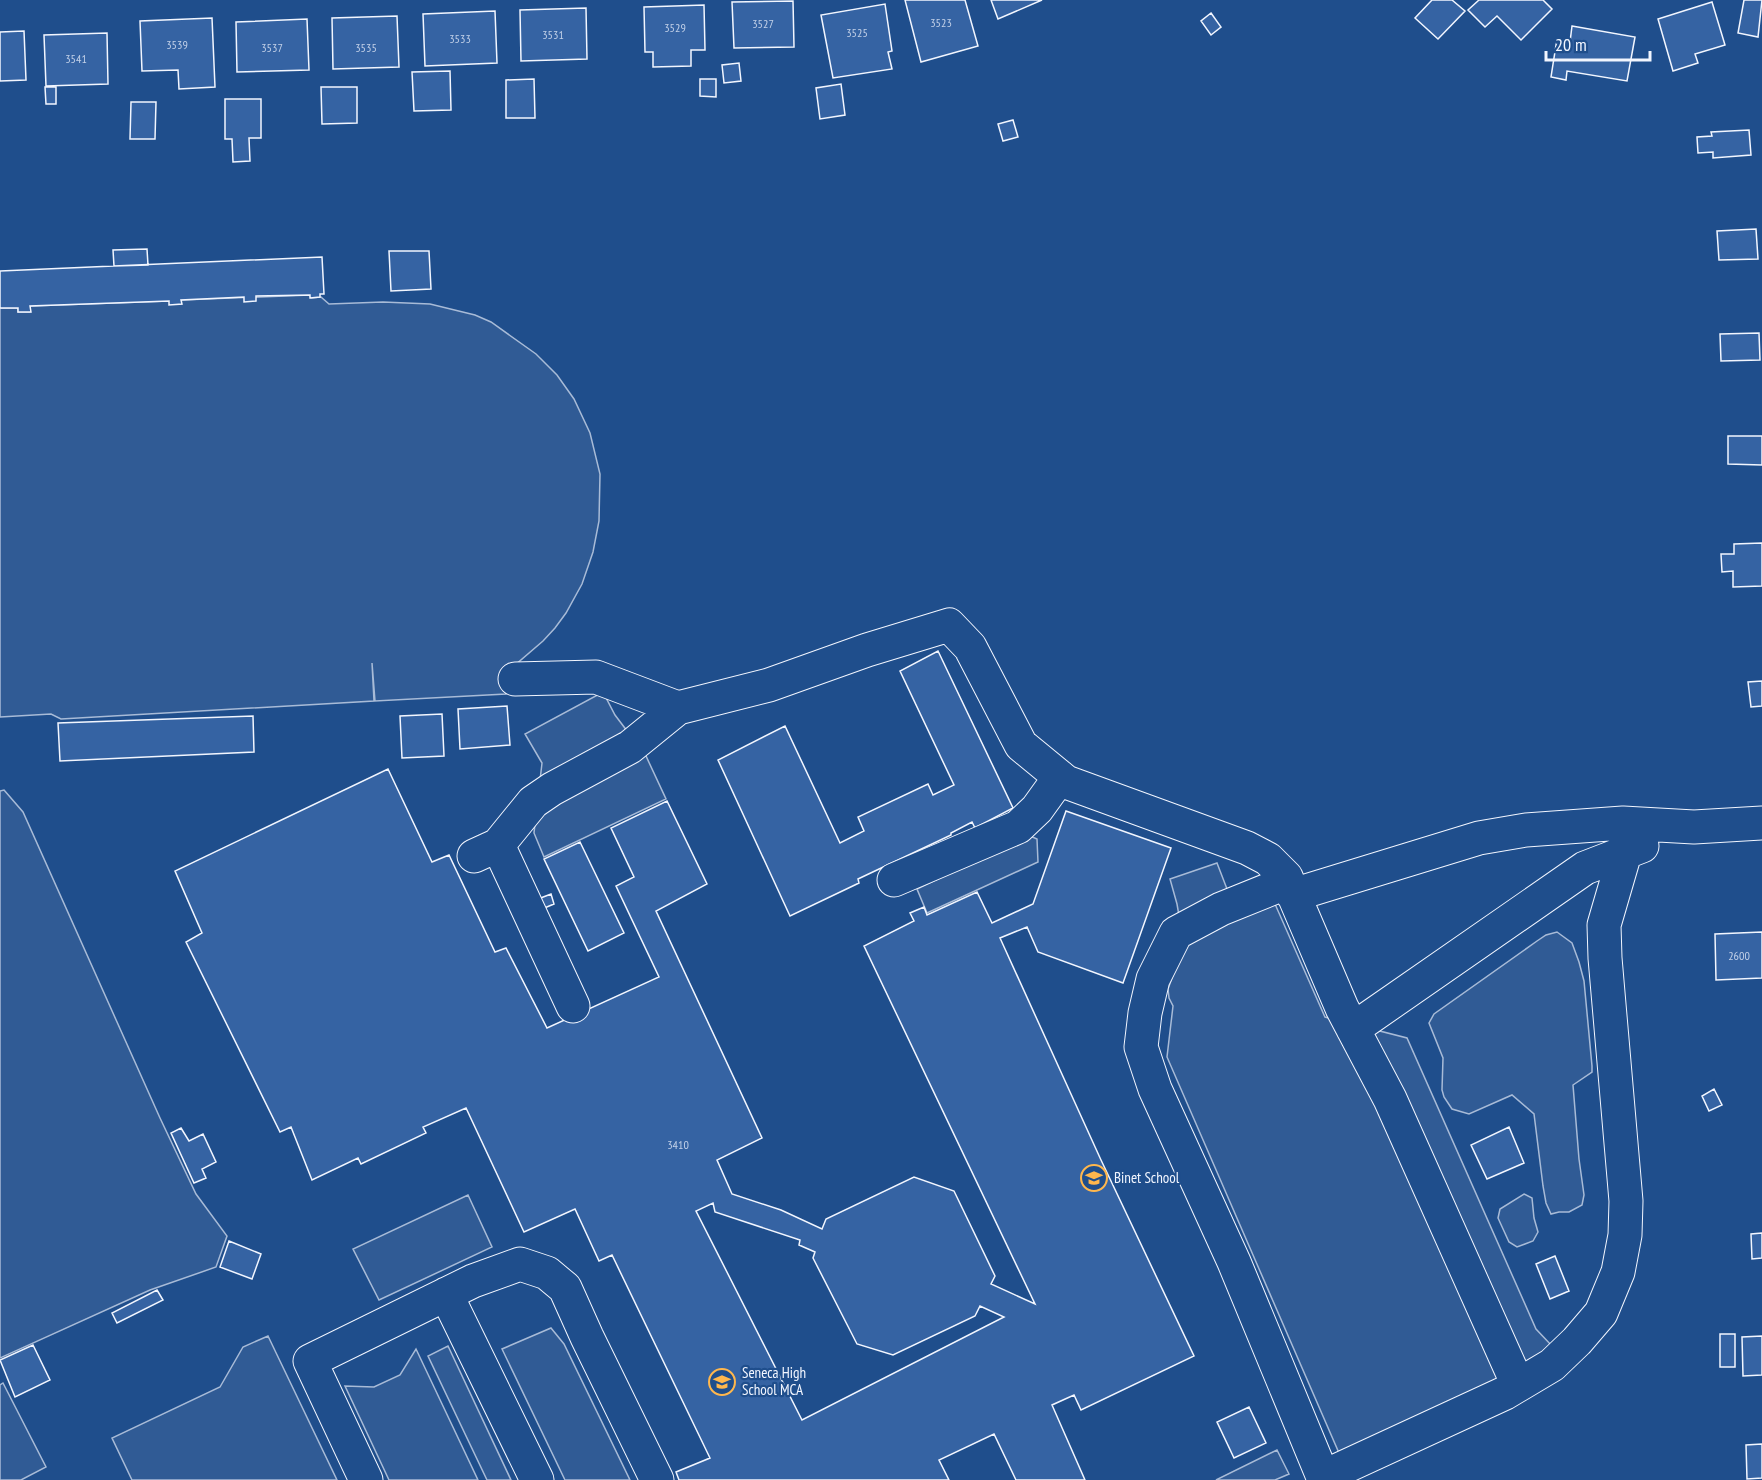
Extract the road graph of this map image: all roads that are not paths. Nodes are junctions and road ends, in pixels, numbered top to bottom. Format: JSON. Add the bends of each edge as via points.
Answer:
{"nodes":[{"id":1,"x":515,"y":679,"type":"dead end"},
{"id":2,"x":678,"y":708,"type":"junction"},
{"id":3,"x":1060,"y":777,"type":"junction"},
{"id":4,"x":1762,"y":823,"type":"edge"},
{"id":5,"x":1694,"y":827,"type":"junction"},
{"id":6,"x":1625,"y":853,"type":"junction"},
{"id":7,"x":894,"y":880,"type":"dead end"},
{"id":8,"x":1291,"y":889,"type":"junction"},
{"id":9,"x":573,"y":1006,"type":"dead end"},
{"id":10,"x":1353,"y":1029,"type":"junction"},
{"id":11,"x":446,"y":1294,"type":"junction"},
{"id":12,"x":1518,"y":1385,"type":"junction"},
{"id":13,"x":1321,"y":1479,"type":"edge"},
{"id":14,"x":366,"y":1480,"type":"edge"},
{"id":15,"x":537,"y":1480,"type":"edge"},
{"id":16,"x":657,"y":1480,"type":"edge"}],
"edges":[{"from":1,"to":2,"type":"street","via":[[596,677]]},
{"from":2,"to":3,"type":"street","via":[[769,685],[949,625],[970,647],[1021,745]]},
{"from":2,"to":9,"type":"street","via":[[630,747],[533,802],[486,850]]},
{"from":3,"to":7,"type":"street","via":[[1018,827]]},
{"from":3,"to":8,"type":"street","via":[[1247,848],[1268,859],[1286,877]]},
{"from":4,"to":5,"type":"street"},
{"from":5,"to":6,"type":"street"},
{"from":5,"to":8,"type":"street","via":[[1623,823],[1479,837]]},
{"from":6,"to":10,"type":"street","via":[[1586,868]]},
{"from":6,"to":12,"type":"street","via":[[1604,925],[1626,1200],[1618,1272],[1600,1313],[1576,1341],[1552,1365]]},
{"from":8,"to":10,"type":"street"},
{"from":8,"to":13,"type":"street","via":[[1221,909],[1176,933],[1154,979],[1141,1047],[1155,1089],[1234,1262]]},
{"from":10,"to":12,"type":"street","via":[[1390,1099]]},
{"from":11,"to":14,"type":"street","via":[[310,1361]]},
{"from":11,"to":15,"type":"street"},
{"from":11,"to":16,"type":"street","via":[[520,1264],[547,1273],[566,1288]]},
{"from":12,"to":13,"type":"street"}]}
